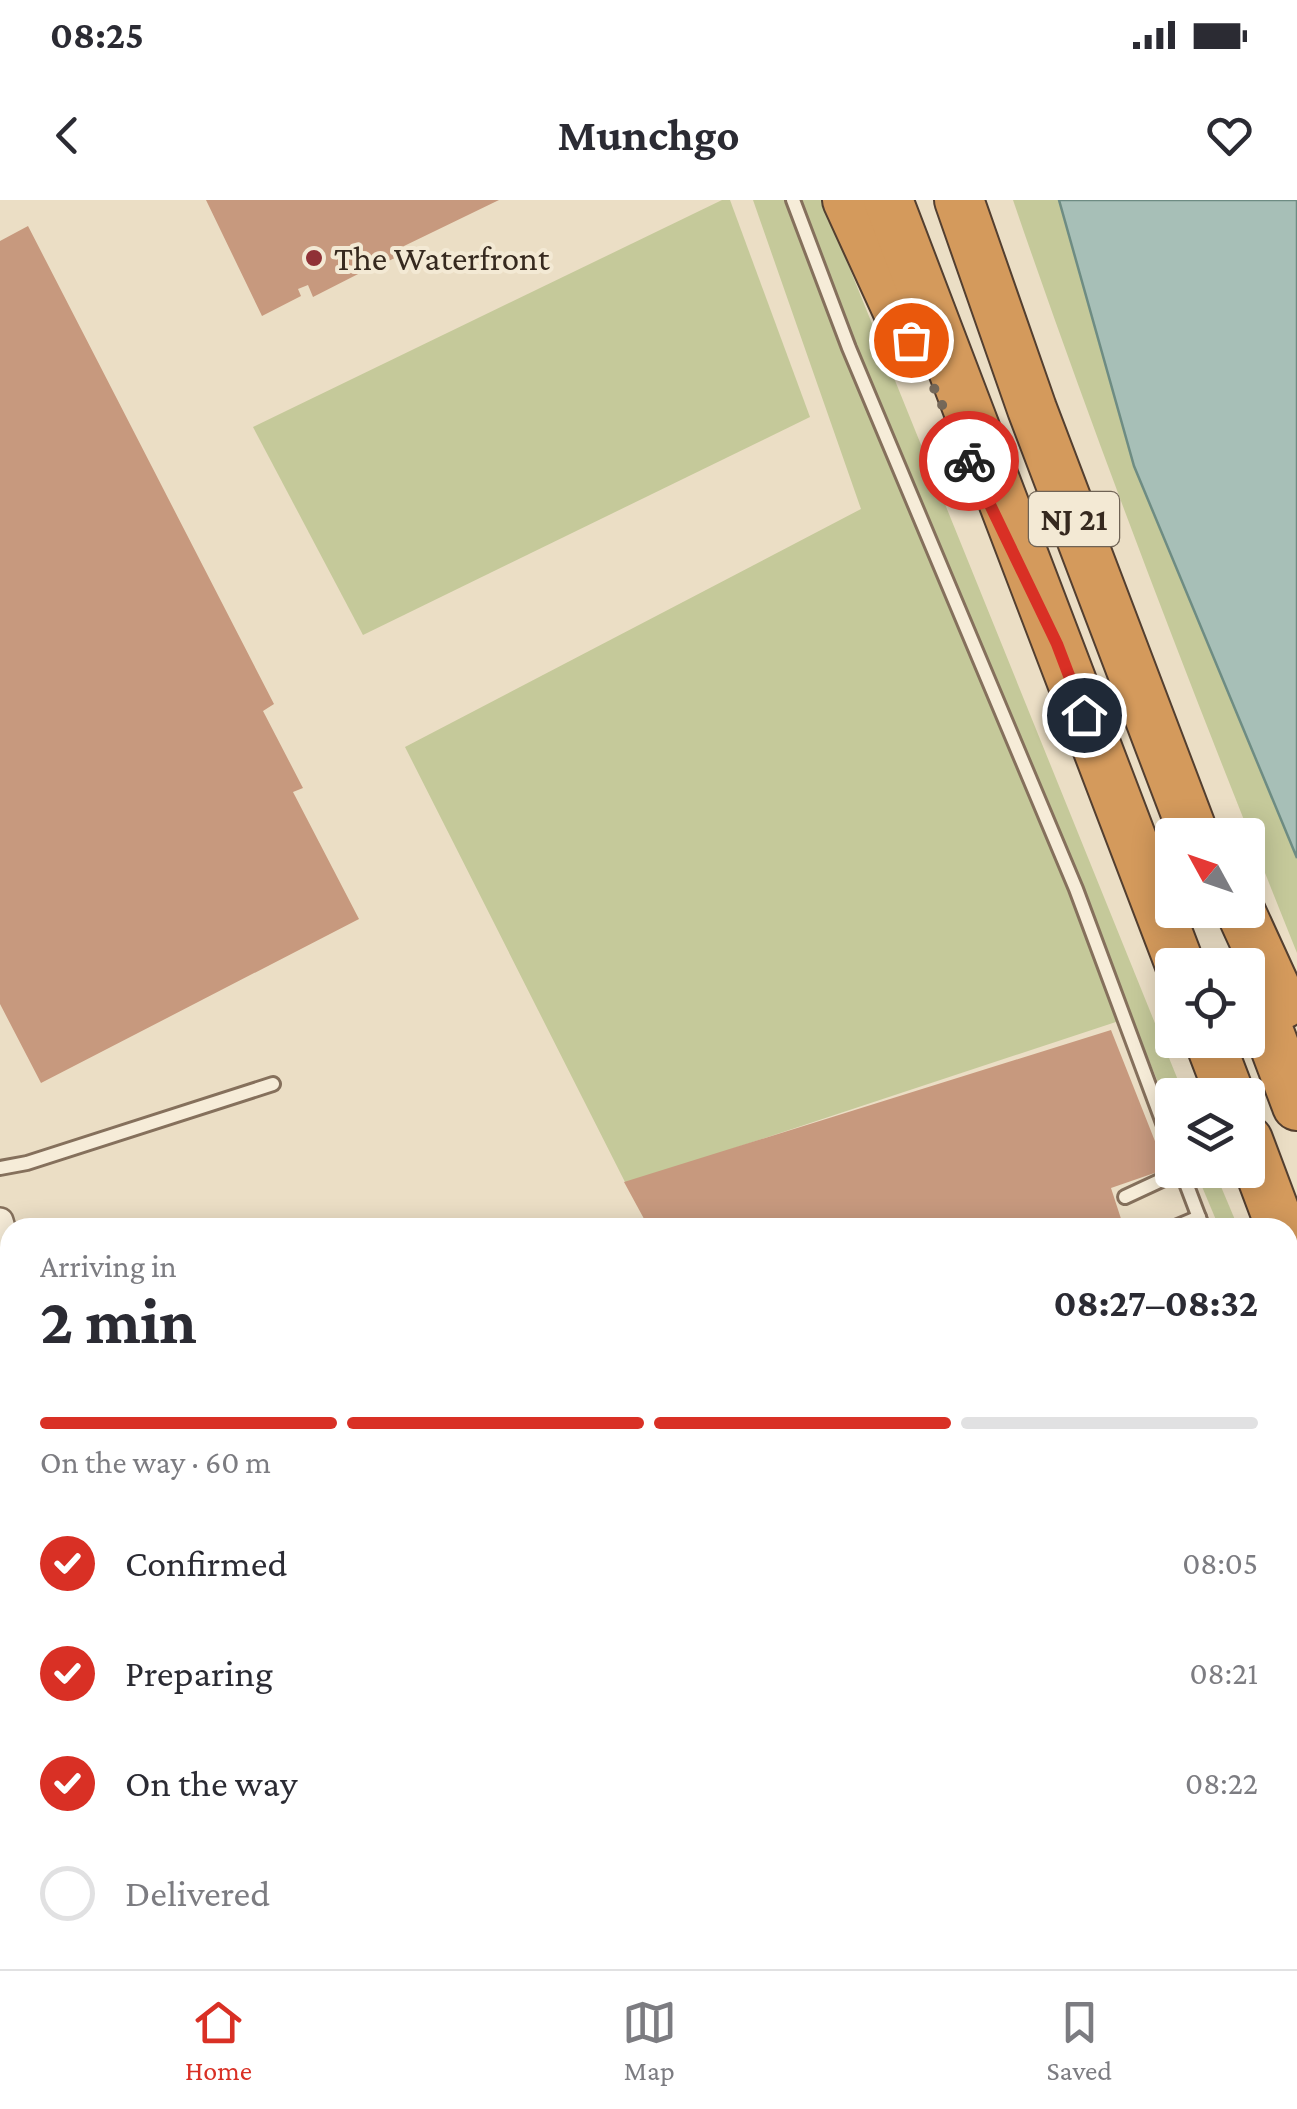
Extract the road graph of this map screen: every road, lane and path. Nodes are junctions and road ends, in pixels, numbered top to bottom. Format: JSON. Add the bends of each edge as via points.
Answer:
{"nodes":[{"id":1,"x":793,"y":200,"type":"edge"},
{"id":2,"x":847,"y":200,"type":"edge"},
{"id":3,"x":888,"y":200,"type":"edge"},
{"id":4,"x":959,"y":200,"type":"edge"},
{"id":5,"x":1057,"y":644,"type":"junction"},
{"id":6,"x":1134,"y":677,"type":"junction"},
{"id":7,"x":1188,"y":818,"type":"edge"},
{"id":8,"x":1198,"y":818,"type":"edge"},
{"id":9,"x":1248,"y":928,"type":"edge"},
{"id":10,"x":1173,"y":948,"type":"edge"},
{"id":11,"x":1265,"y":1021,"type":"edge"},
{"id":12,"x":1297,"y":1034,"type":"edge"},
{"id":13,"x":274,"y":1084,"type":"dead end"},
{"id":14,"x":1155,"y":1102,"type":"edge"},
{"id":15,"x":1297,"y":1106,"type":"edge"},
{"id":16,"x":0,"y":1168,"type":"edge"},
{"id":17,"x":1155,"y":1183,"type":"edge"},
{"id":18,"x":1265,"y":1185,"type":"edge"},
{"id":19,"x":1188,"y":1188,"type":"edge"},
{"id":20,"x":1125,"y":1197,"type":"dead end"},
{"id":21,"x":1199,"y":1218,"type":"edge"},
{"id":22,"x":1277,"y":1218,"type":"edge"}],
"edges":[{"from":1,"to":14,"type":"lane","via":[[1076,890]]},
{"from":2,"to":5,"type":"highway"},
{"from":3,"to":5,"type":"highway","number":"NJ 21"},
{"from":4,"to":6,"type":"highway","number":"NJ 21"},
{"from":5,"to":10,"type":"highway","number":"NJ 21"},
{"from":6,"to":7,"type":"highway","number":"NJ 21"},
{"from":6,"to":8,"type":"highway"},
{"from":9,"to":12,"type":"highway"},
{"from":11,"to":15,"type":"highway"},
{"from":13,"to":16,"type":"lane"},
{"from":17,"to":20,"type":"lane"},
{"from":18,"to":22,"type":"highway"},
{"from":19,"to":21,"type":"lane"}]}
